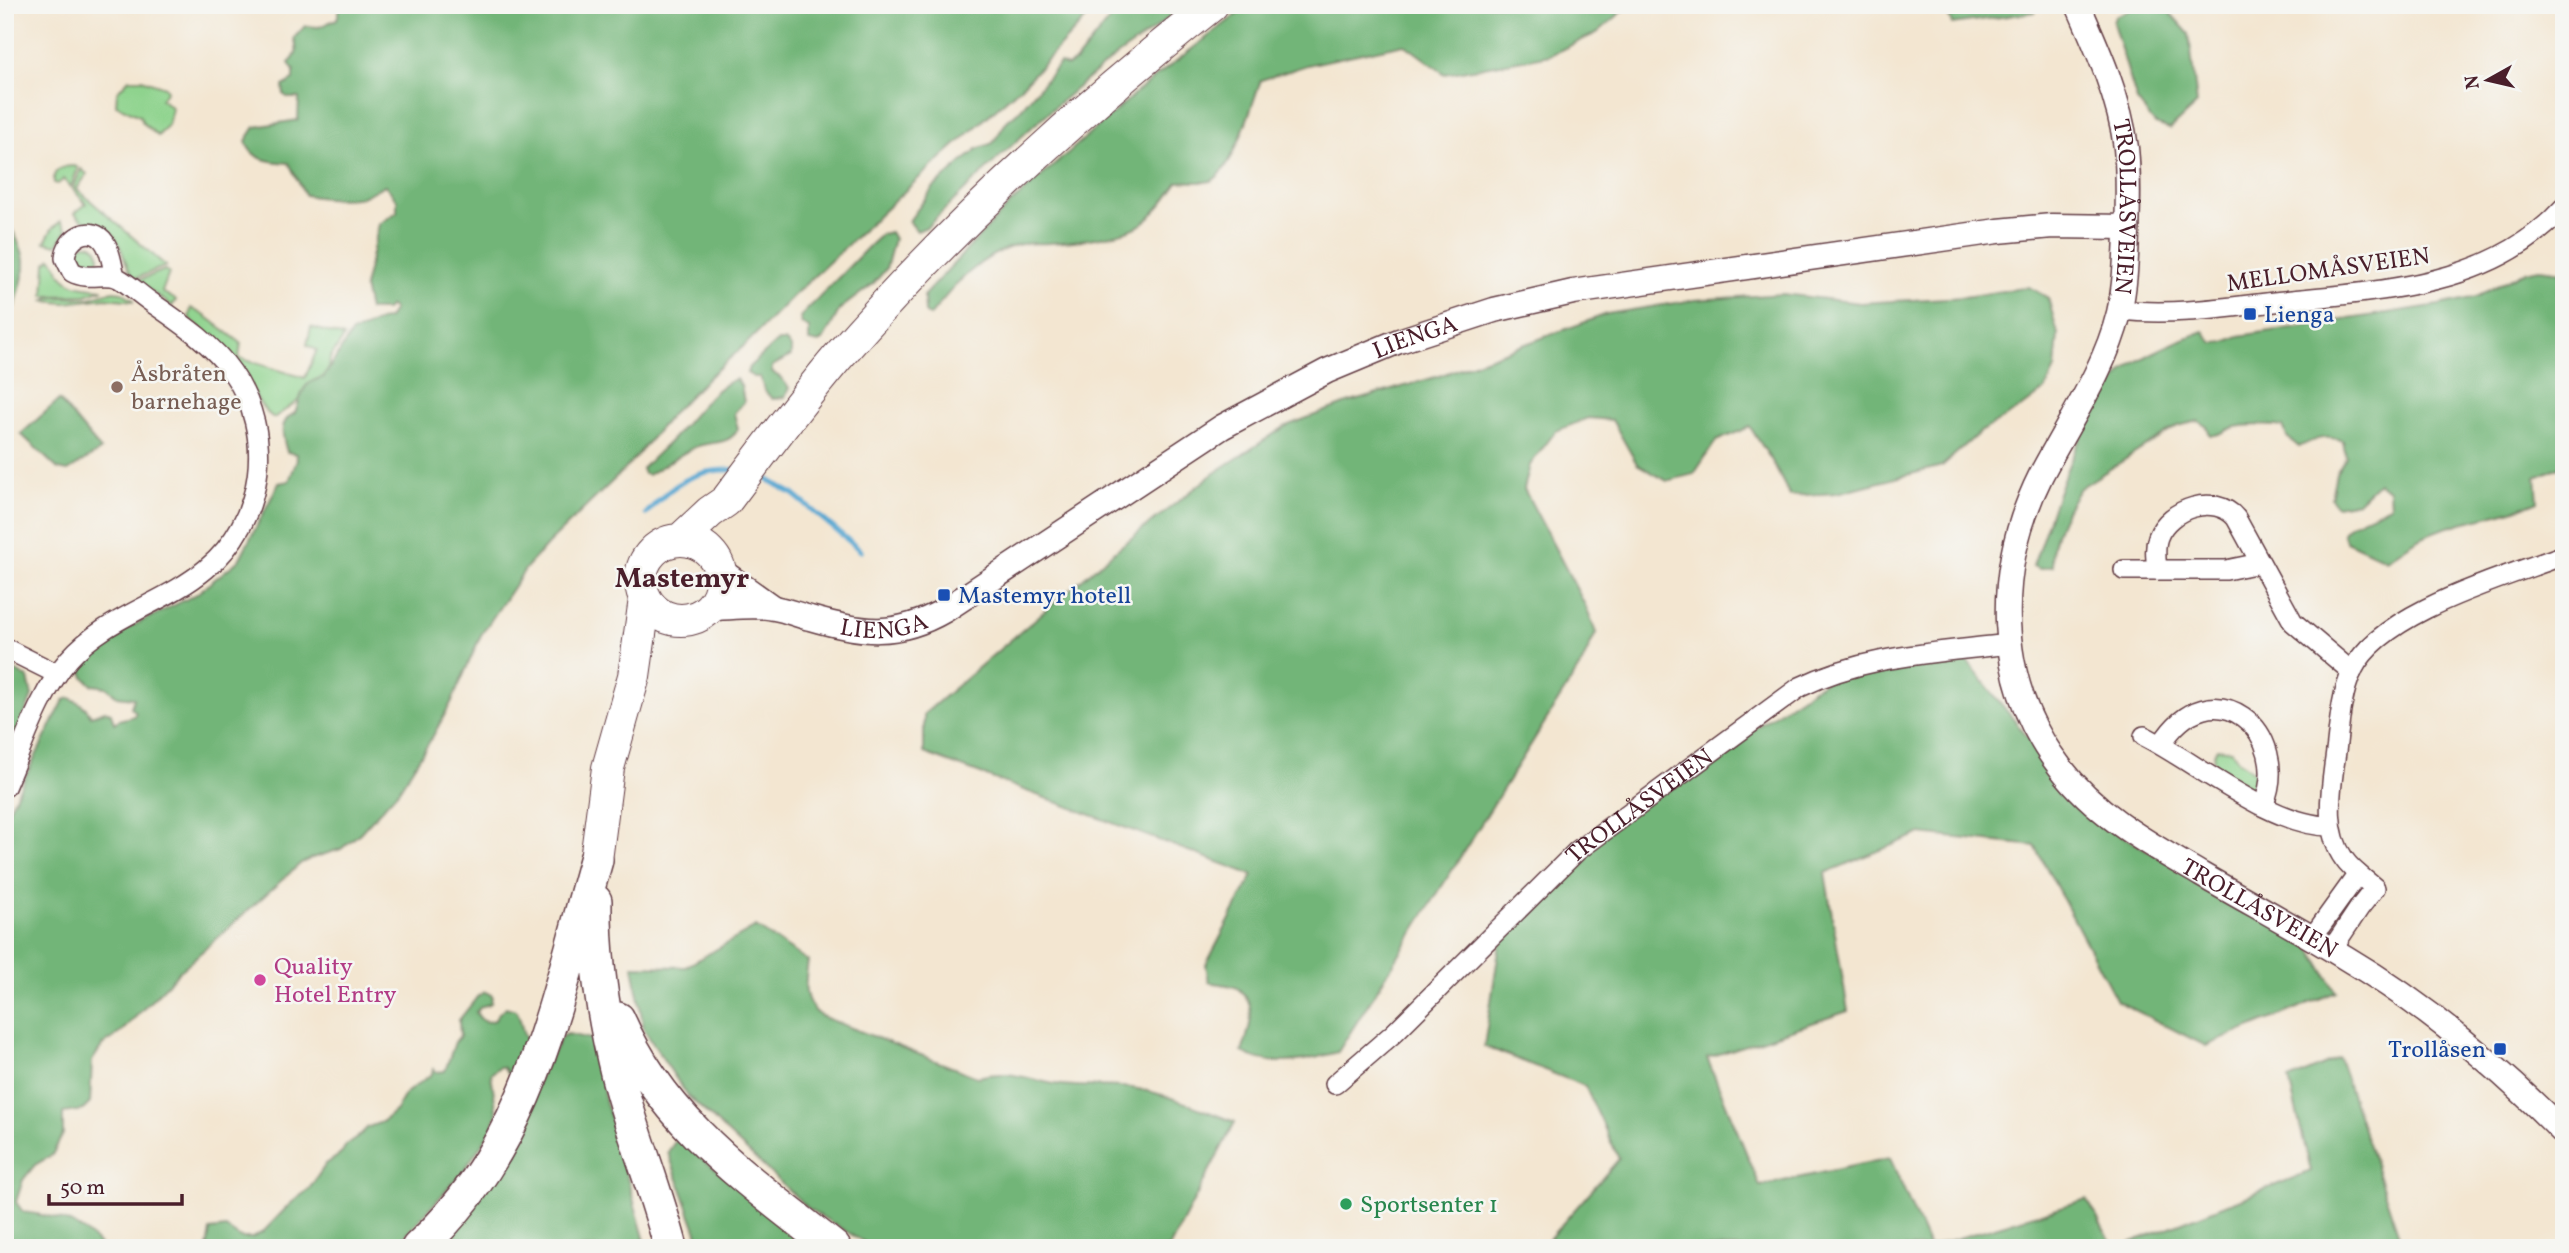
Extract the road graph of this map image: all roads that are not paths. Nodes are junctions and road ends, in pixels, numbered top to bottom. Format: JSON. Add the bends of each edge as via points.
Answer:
{"nodes":[{"id":1,"x":1212,"y":5,"type":"edge"},
{"id":2,"x":2078,"y":5,"type":"edge"},
{"id":3,"x":2564,"y":207,"type":"edge"},
{"id":4,"x":2127,"y":227,"type":"junction"},
{"id":5,"x":115,"y":276,"type":"dead end"},
{"id":6,"x":2120,"y":310,"type":"junction"},
{"id":7,"x":726,"y":501,"type":"junction"},
{"id":8,"x":680,"y":540,"type":"junction"},
{"id":9,"x":2564,"y":555,"type":"edge"},
{"id":10,"x":715,"y":562,"type":"junction"},
{"id":11,"x":2260,"y":562,"type":"junction"},
{"id":12,"x":2124,"y":570,"type":"dead end"},
{"id":13,"x":2157,"y":570,"type":"junction"},
{"id":14,"x":645,"y":598,"type":"junction"},
{"id":15,"x":772,"y":607,"type":"junction"},
{"id":16,"x":697,"y":614,"type":"junction"},
{"id":17,"x":2008,"y":644,"type":"junction"},
{"id":18,"x":5,"y":648,"type":"edge"},
{"id":19,"x":2352,"y":671,"type":"junction"},
{"id":20,"x":57,"y":674,"type":"junction"},
{"id":21,"x":634,"y":676,"type":"junction"},
{"id":22,"x":5,"y":787,"type":"edge"},
{"id":23,"x":2263,"y":806,"type":"junction"},
{"id":24,"x":2331,"y":826,"type":"junction"},
{"id":25,"x":596,"y":860,"type":"junction"},
{"id":26,"x":2358,"y":874,"type":"junction"},
{"id":27,"x":2322,"y":944,"type":"junction"},
{"id":28,"x":599,"y":978,"type":"junction"},
{"id":29,"x":1335,"y":1084,"type":"dead end"},
{"id":30,"x":2564,"y":1133,"type":"edge"},
{"id":31,"x":418,"y":1248,"type":"edge"},
{"id":32,"x":671,"y":1248,"type":"edge"},
{"id":33,"x":834,"y":1248,"type":"edge"}],
"edges":[{"from":1,"to":7,"type":"main road","via":[[993,194],[835,360]]},
{"from":2,"to":4,"type":"street","name":"TROLLÅSVEIEN","via":[[2120,120],[2128,169]]},
{"from":3,"to":6,"type":"street","name":"MELLOMÅSVEIEN","via":[[2501,256],[2436,281],[2196,311]]},
{"from":4,"to":6,"type":"street","name":"TROLLÅSVEIEN"},
{"from":4,"to":15,"type":"street","name":"LIENGA","via":[[2024,228],[1626,282],[1513,305],[1375,350],[1259,406],[918,623],[884,631],[855,630]]},
{"from":5,"to":20,"type":"street","via":[[201,339],[235,375],[257,433],[257,479],[246,516],[223,553],[205,570],[95,635]]},
{"from":6,"to":17,"type":"street","name":"TROLLÅSVEIEN","via":[[2108,345],[2039,479],[2022,523],[2008,584]]},
{"from":7,"to":8,"type":"main road"},
{"from":7,"to":10,"type":"main road"},
{"from":8,"to":10,"type":"main road","via":[[702,546]]},
{"from":8,"to":14,"type":"main road","via":[[657,548],[645,563],[641,583]]},
{"from":9,"to":19,"type":"street","via":[[2409,617],[2376,640]]},
{"from":10,"to":15,"type":"street","name":"LIENGA"},
{"from":10,"to":16,"type":"main road","via":[[718,594]]},
{"from":11,"to":13,"type":"street","via":[[2226,570]]},
{"from":11,"to":13,"type":"street","via":[[2231,513],[2209,504],[2180,514],[2163,528],[2155,548]]},
{"from":11,"to":19,"type":"street","via":[[2293,622]]},
{"from":12,"to":13,"type":"street"},
{"from":14,"to":16,"type":"main road","via":[[658,613],[675,620]]},
{"from":14,"to":21,"type":"main road"},
{"from":15,"to":16,"type":"street","name":"LIENGA"},
{"from":16,"to":21,"type":"main road","via":[[661,642]]},
{"from":17,"to":27,"type":"street","name":"TROLLÅSVEIEN","via":[[2018,686],[2040,736],[2060,768],[2090,800],[2139,838]]},
{"from":17,"to":29,"type":"street","name":"TROLLÅSVEIEN","via":[[1872,661],[1800,687],[1577,851],[1394,1033]]},
{"from":18,"to":20,"type":"street"},
{"from":19,"to":24,"type":"street","via":[[2333,774]]},
{"from":20,"to":22,"type":"street"},
{"from":21,"to":25,"type":"main road","via":[[608,768]]},
{"from":23,"to":23,"type":"street","via":[[2153,741],[2195,713],[2213,706],[2232,710],[2259,733],[2267,752],[2270,786]]},
{"from":23,"to":24,"type":"street","via":[[2302,824]]},
{"from":24,"to":26,"type":"street","via":[[2343,858]]},
{"from":25,"to":28,"type":"highway"},
{"from":25,"to":31,"type":"highway","via":[[554,1013],[521,1104],[497,1152],[452,1213]]},
{"from":26,"to":27,"type":"street"},
{"from":26,"to":27,"type":"street","via":[[2375,888]]},
{"from":27,"to":30,"type":"street","name":"TROLLÅSVEIEN","via":[[2400,992],[2477,1051]]},
{"from":28,"to":32,"type":"highway","via":[[619,1079]]},
{"from":28,"to":33,"type":"highway","via":[[642,1067],[666,1101],[743,1175]]}]}
